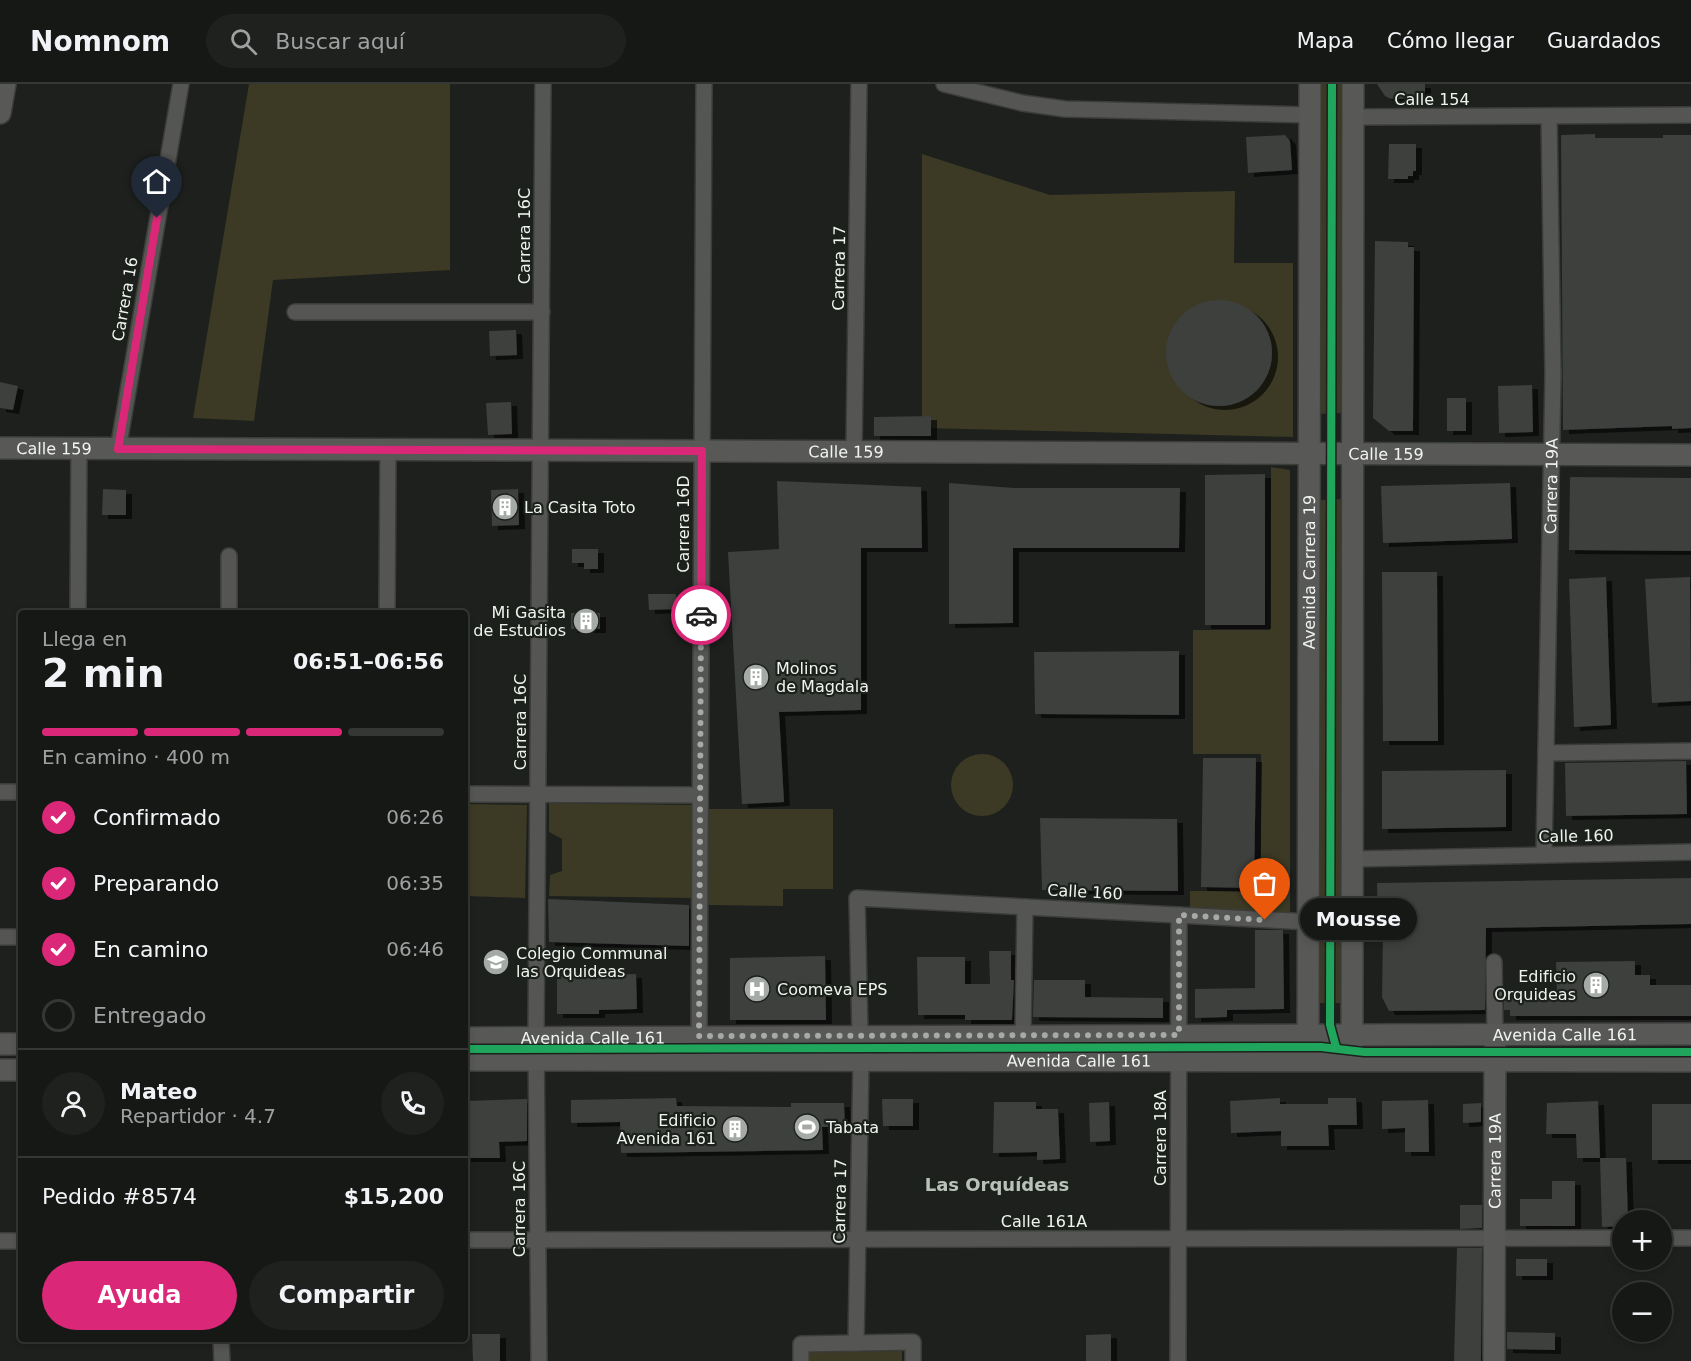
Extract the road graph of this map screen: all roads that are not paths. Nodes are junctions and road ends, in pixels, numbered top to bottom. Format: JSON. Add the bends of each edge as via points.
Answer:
{"nodes":[{"id":1,"x":5,"y":84,"type":"edge"},
{"id":2,"x":182,"y":84,"type":"edge"},
{"id":3,"x":543,"y":84,"type":"edge"},
{"id":4,"x":704,"y":84,"type":"edge"},
{"id":5,"x":859,"y":84,"type":"edge"},
{"id":6,"x":944,"y":84,"type":"edge"},
{"id":7,"x":1310,"y":84,"type":"edge"},
{"id":8,"x":1353,"y":84,"type":"edge"},
{"id":9,"x":0,"y":113,"type":"edge"},
{"id":10,"x":1310,"y":114,"type":"junction"},
{"id":11,"x":1691,"y":115,"type":"edge"},
{"id":12,"x":1550,"y":116,"type":"junction"},
{"id":13,"x":1353,"y":117,"type":"junction"},
{"id":14,"x":295,"y":312,"type":"dead end"},
{"id":15,"x":542,"y":312,"type":"junction"},
{"id":16,"x":0,"y":448,"type":"edge"},
{"id":17,"x":79,"y":449,"type":"junction"},
{"id":18,"x":118,"y":449,"type":"junction"},
{"id":19,"x":388,"y":450,"type":"junction"},
{"id":20,"x":540,"y":450,"type":"junction"},
{"id":21,"x":702,"y":451,"type":"junction"},
{"id":22,"x":854,"y":452,"type":"junction"},
{"id":23,"x":1310,"y":453,"type":"junction"},
{"id":24,"x":1353,"y":453,"type":"junction"},
{"id":25,"x":1551,"y":454,"type":"junction"},
{"id":26,"x":1691,"y":455,"type":"edge"},
{"id":27,"x":229,"y":556,"type":"dead end"},
{"id":28,"x":78,"y":610,"type":"edge"},
{"id":29,"x":229,"y":610,"type":"edge"},
{"id":30,"x":387,"y":610,"type":"edge"},
{"id":31,"x":1691,"y":751,"type":"edge"},
{"id":32,"x":1546,"y":753,"type":"junction"},
{"id":33,"x":0,"y":792,"type":"edge"},
{"id":34,"x":18,"y":792,"type":"edge"},
{"id":35,"x":468,"y":794,"type":"edge"},
{"id":36,"x":538,"y":794,"type":"junction"},
{"id":37,"x":700,"y":795,"type":"junction"},
{"id":38,"x":1691,"y":852,"type":"edge"},
{"id":39,"x":1544,"y":855,"type":"junction"},
{"id":40,"x":1353,"y":860,"type":"junction"},
{"id":41,"x":1025,"y":907,"type":"junction"},
{"id":42,"x":1179,"y":915,"type":"junction"},
{"id":43,"x":1310,"y":922,"type":"junction"},
{"id":44,"x":0,"y":937,"type":"edge"},
{"id":45,"x":18,"y":937,"type":"edge"},
{"id":46,"x":1494,"y":962,"type":"dead end"},
{"id":47,"x":1352,"y":1034,"type":"junction"},
{"id":48,"x":1495,"y":1034,"type":"junction"},
{"id":49,"x":1691,"y":1034,"type":"edge"},
{"id":50,"x":860,"y":1035,"type":"junction"},
{"id":51,"x":1023,"y":1035,"type":"junction"},
{"id":52,"x":1179,"y":1035,"type":"junction"},
{"id":53,"x":1309,"y":1035,"type":"junction"},
{"id":54,"x":536,"y":1036,"type":"junction"},
{"id":55,"x":699,"y":1036,"type":"junction"},
{"id":56,"x":468,"y":1038,"type":"edge"},
{"id":57,"x":0,"y":1044,"type":"edge"},
{"id":58,"x":18,"y":1044,"type":"edge"},
{"id":59,"x":536,"y":1059,"type":"junction"},
{"id":60,"x":468,"y":1060,"type":"edge"},
{"id":61,"x":861,"y":1060,"type":"junction"},
{"id":62,"x":1178,"y":1061,"type":"junction"},
{"id":63,"x":1308,"y":1061,"type":"junction"},
{"id":64,"x":1352,"y":1061,"type":"junction"},
{"id":65,"x":1495,"y":1061,"type":"junction"},
{"id":66,"x":1691,"y":1061,"type":"edge"},
{"id":67,"x":0,"y":1070,"type":"edge"},
{"id":68,"x":18,"y":1070,"type":"edge"},
{"id":69,"x":1494,"y":1238,"type":"junction"},
{"id":70,"x":1612,"y":1238,"type":"edge"},
{"id":71,"x":1672,"y":1238,"type":"edge"},
{"id":72,"x":1691,"y":1238,"type":"edge"},
{"id":73,"x":858,"y":1239,"type":"junction"},
{"id":74,"x":1178,"y":1239,"type":"junction"},
{"id":75,"x":468,"y":1240,"type":"edge"},
{"id":76,"x":538,"y":1240,"type":"junction"},
{"id":77,"x":0,"y":1241,"type":"edge"},
{"id":78,"x":18,"y":1241,"type":"edge"},
{"id":79,"x":222,"y":1342,"type":"edge"},
{"id":80,"x":856,"y":1343,"type":"junction"},
{"id":81,"x":222,"y":1361,"type":"edge"},
{"id":82,"x":538,"y":1361,"type":"edge"},
{"id":83,"x":801,"y":1361,"type":"edge"},
{"id":84,"x":913,"y":1361,"type":"edge"},
{"id":85,"x":1178,"y":1361,"type":"edge"},
{"id":86,"x":1494,"y":1361,"type":"edge"}],
"edges":[{"from":1,"to":9,"type":"main road"},
{"from":2,"to":18,"type":"street","name":"Carrera 16"},
{"from":3,"to":15,"type":"street","name":"Carrera 16C"},
{"from":4,"to":21,"type":"street","name":"Carrera 16D"},
{"from":5,"to":22,"type":"street","name":"Carrera 17"},
{"from":6,"to":10,"type":"street","via":[[1065,109]]},
{"from":7,"to":10,"type":"main road","name":"Avenida Carrera 19"},
{"from":8,"to":13,"type":"main road"},
{"from":10,"to":23,"type":"main road","name":"Avenida Carrera 19"},
{"from":11,"to":12,"type":"street","name":"Calle 154"},
{"from":12,"to":13,"type":"street","name":"Calle 154"},
{"from":12,"to":25,"type":"street","name":"Carrera 19A"},
{"from":13,"to":24,"type":"main road"},
{"from":14,"to":15,"type":"street"},
{"from":15,"to":20,"type":"street","name":"Carrera 16C"},
{"from":16,"to":17,"type":"main road","name":"Calle 159"},
{"from":17,"to":18,"type":"main road","name":"Calle 159"},
{"from":17,"to":28,"type":"street"},
{"from":18,"to":19,"type":"main road","name":"Calle 159"},
{"from":19,"to":20,"type":"main road","name":"Calle 159"},
{"from":19,"to":30,"type":"street"},
{"from":20,"to":21,"type":"main road","name":"Calle 159"},
{"from":20,"to":36,"type":"street","name":"Carrera 16C"},
{"from":21,"to":22,"type":"main road","name":"Calle 159"},
{"from":21,"to":37,"type":"street","name":"Carrera 16D"},
{"from":22,"to":23,"type":"main road","name":"Calle 159"},
{"from":23,"to":24,"type":"main road","name":"Calle 159"},
{"from":23,"to":43,"type":"main road","name":"Avenida Carrera 19"},
{"from":24,"to":25,"type":"main road","name":"Calle 159"},
{"from":24,"to":40,"type":"main road"},
{"from":25,"to":26,"type":"main road","name":"Calle 159"},
{"from":25,"to":32,"type":"street","name":"Carrera 19A"},
{"from":27,"to":29,"type":"street"},
{"from":31,"to":32,"type":"street"},
{"from":32,"to":39,"type":"street","name":"Carrera 19A"},
{"from":33,"to":34,"type":"street"},
{"from":35,"to":36,"type":"street"},
{"from":36,"to":37,"type":"street"},
{"from":36,"to":54,"type":"street","name":"Carrera 16C"},
{"from":37,"to":55,"type":"street","name":"Carrera 16D"},
{"from":38,"to":39,"type":"street","name":"Calle 160"},
{"from":39,"to":40,"type":"street","name":"Calle 160"},
{"from":40,"to":47,"type":"main road"},
{"from":41,"to":42,"type":"street","name":"Calle 160"},
{"from":41,"to":50,"type":"street","name":"Calle 160","via":[[857,898]]},
{"from":41,"to":51,"type":"street"},
{"from":42,"to":43,"type":"street","name":"Calle 160"},
{"from":42,"to":52,"type":"street","name":"Carrera 18A"},
{"from":43,"to":53,"type":"main road","name":"Avenida Carrera 19"},
{"from":44,"to":45,"type":"street"},
{"from":46,"to":48,"type":"street","name":"Carrera 19A"},
{"from":47,"to":48,"type":"main road","name":"Avenida Calle 161"},
{"from":47,"to":53,"type":"main road","name":"Avenida Calle 161"},
{"from":47,"to":64,"type":"main road"},
{"from":48,"to":49,"type":"main road","name":"Avenida Calle 161"},
{"from":48,"to":65,"type":"main road","name":"Carrera 19A"},
{"from":50,"to":51,"type":"main road","name":"Avenida Calle 161"},
{"from":50,"to":55,"type":"main road","name":"Avenida Calle 161"},
{"from":51,"to":52,"type":"main road","name":"Avenida Calle 161"},
{"from":52,"to":53,"type":"main road","name":"Avenida Calle 161"},
{"from":52,"to":62,"type":"street","name":"Carrera 18A"},
{"from":53,"to":63,"type":"main road","name":"Avenida Carrera 19"},
{"from":54,"to":55,"type":"main road","name":"Avenida Calle 161"},
{"from":54,"to":56,"type":"main road","name":"Avenida Calle 161"},
{"from":54,"to":59,"type":"street","name":"Carrera 16C"},
{"from":57,"to":58,"type":"main road"},
{"from":59,"to":60,"type":"main road","name":"Avenida Calle 161"},
{"from":59,"to":61,"type":"main road","name":"Avenida Calle 161"},
{"from":59,"to":76,"type":"street","name":"Carrera 16C"},
{"from":61,"to":62,"type":"main road","name":"Avenida Calle 161"},
{"from":61,"to":73,"type":"street","name":"Carrera 17"},
{"from":62,"to":63,"type":"main road","name":"Avenida Calle 161"},
{"from":62,"to":74,"type":"street","name":"Carrera 18A"},
{"from":63,"to":64,"type":"main road","name":"Avenida Calle 161"},
{"from":64,"to":65,"type":"main road","name":"Avenida Calle 161"},
{"from":65,"to":66,"type":"main road","name":"Avenida Calle 161"},
{"from":65,"to":69,"type":"main road","name":"Carrera 19A"},
{"from":67,"to":68,"type":"main road"},
{"from":69,"to":70,"type":"street","name":"Calle 161A"},
{"from":69,"to":74,"type":"street","name":"Calle 161A"},
{"from":69,"to":86,"type":"main road","name":"Carrera 19A"},
{"from":71,"to":72,"type":"street"},
{"from":73,"to":74,"type":"street","name":"Calle 161A"},
{"from":73,"to":76,"type":"street","name":"Calle 161A"},
{"from":73,"to":80,"type":"street","name":"Carrera 17"},
{"from":74,"to":85,"type":"street","name":"Carrera 18A"},
{"from":75,"to":76,"type":"street","name":"Calle 161A"},
{"from":76,"to":82,"type":"street","name":"Carrera 16C"},
{"from":77,"to":78,"type":"street"},
{"from":79,"to":81,"type":"street"},
{"from":80,"to":83,"type":"street","via":[[801,1344]]},
{"from":80,"to":84,"type":"street","via":[[913,1342]]}]}
